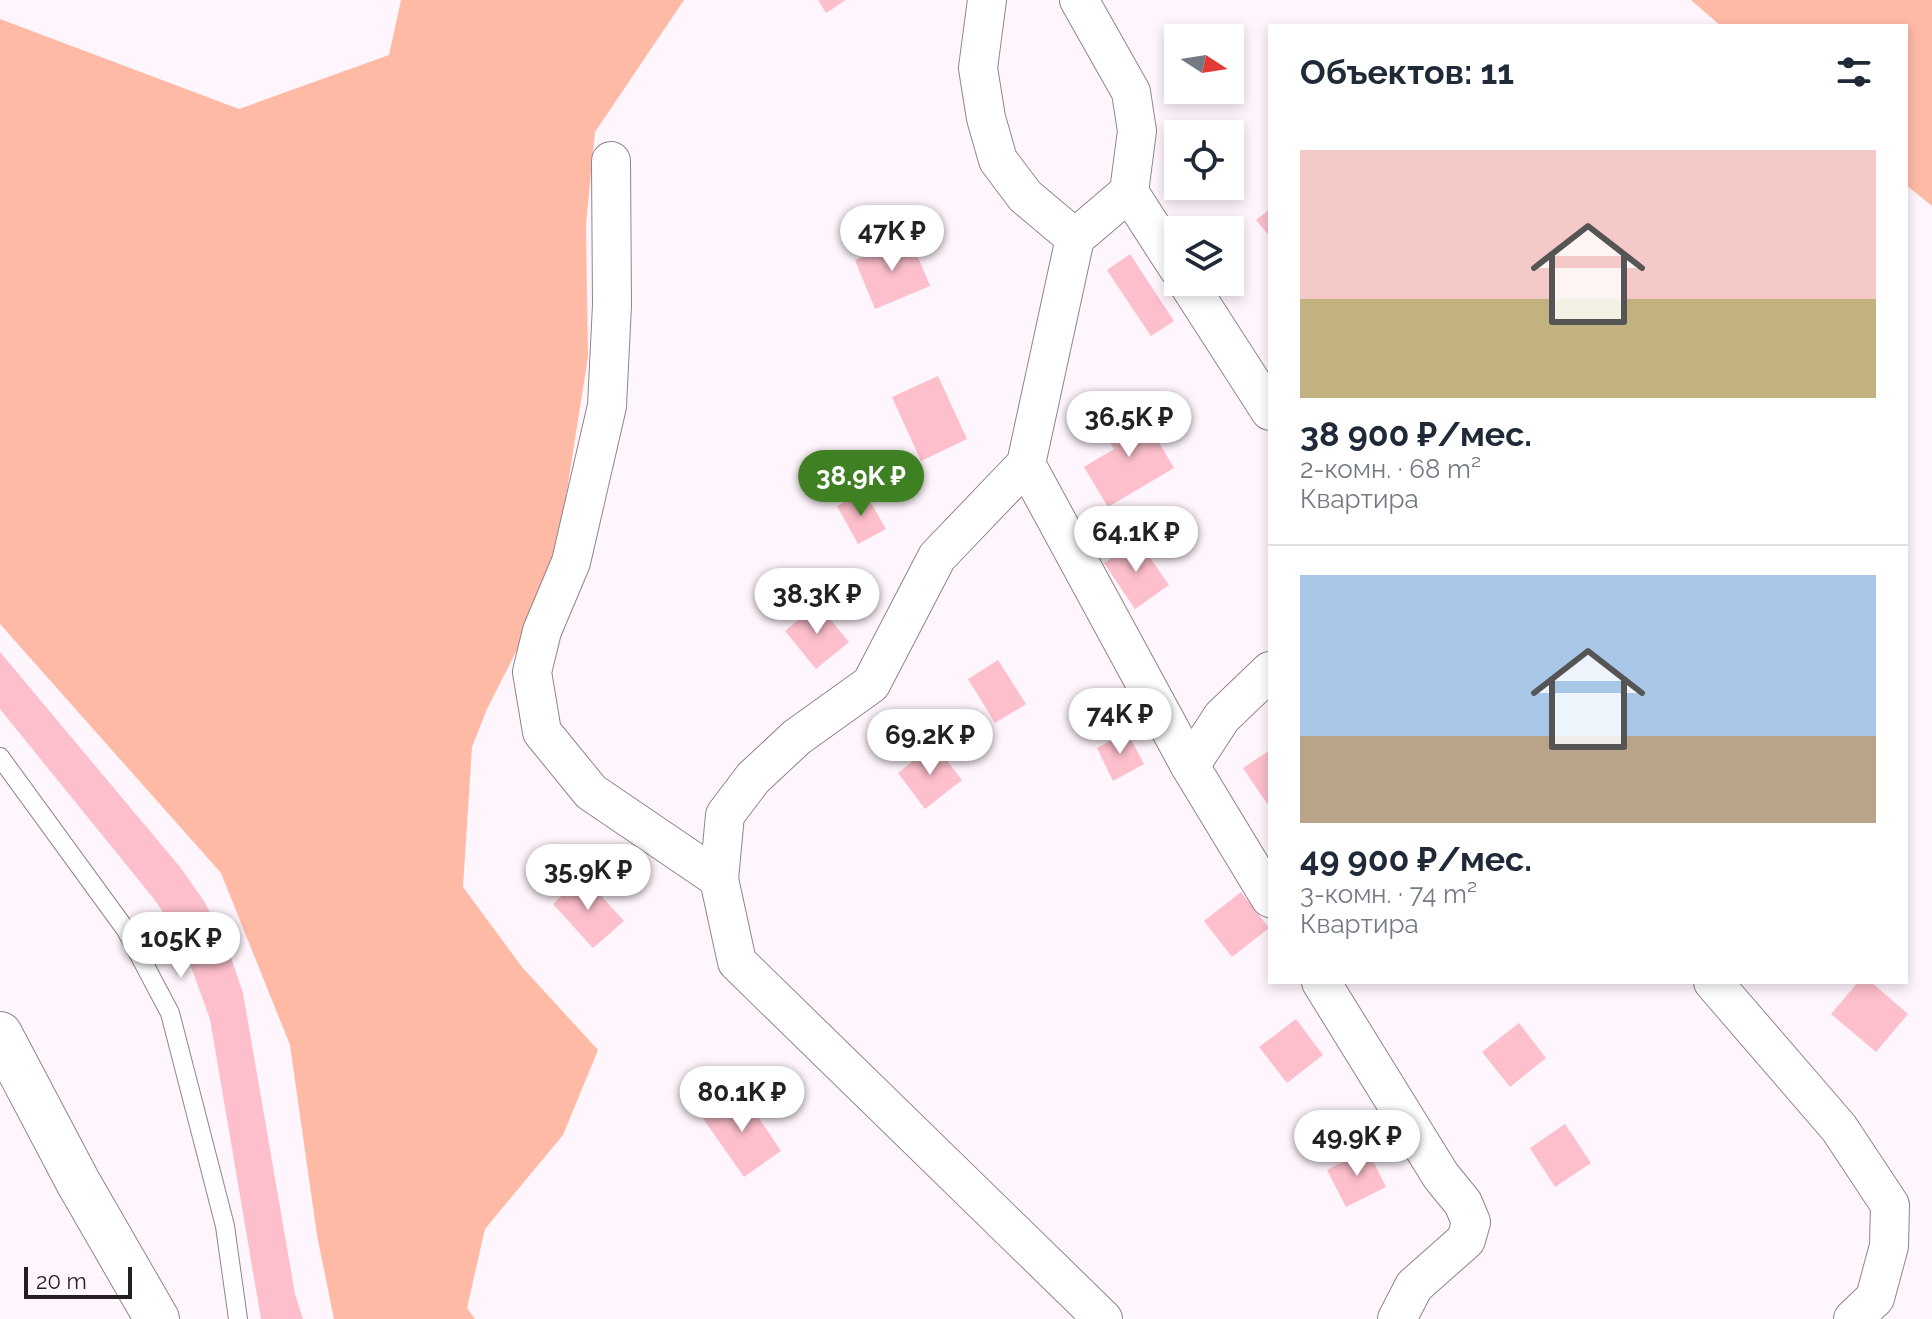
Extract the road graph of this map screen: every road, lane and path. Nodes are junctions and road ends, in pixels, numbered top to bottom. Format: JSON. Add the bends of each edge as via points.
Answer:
{"nodes":[{"id":1,"x":987,"y":0,"type":"edge"},
{"id":2,"x":1079,"y":0,"type":"edge"},
{"id":3,"x":611,"y":161,"type":"dead end"},
{"id":4,"x":1129,"y":192,"type":"junction"},
{"id":5,"x":1075,"y":238,"type":"junction"},
{"id":6,"x":1164,"y":246,"type":"edge"},
{"id":7,"x":1196,"y":296,"type":"edge"},
{"id":8,"x":1268,"y":408,"type":"edge"},
{"id":9,"x":1026,"y":464,"type":"junction"},
{"id":10,"x":1268,"y":673,"type":"edge"},
{"id":11,"x":0,"y":757,"type":"edge"},
{"id":12,"x":1190,"y":766,"type":"junction"},
{"id":13,"x":719,"y":879,"type":"junction"},
{"id":14,"x":1268,"y":895,"type":"edge"},
{"id":15,"x":1322,"y":984,"type":"edge"},
{"id":16,"x":1715,"y":984,"type":"edge"},
{"id":17,"x":0,"y":1034,"type":"edge"},
{"id":18,"x":157,"y":1319,"type":"edge"},
{"id":19,"x":238,"y":1319,"type":"edge"},
{"id":20,"x":1103,"y":1319,"type":"edge"},
{"id":21,"x":1397,"y":1319,"type":"edge"},
{"id":22,"x":1853,"y":1319,"type":"edge"}],
"edges":[{"from":1,"to":5,"type":"street","via":[[978,68],[998,160],[1025,196]]},
{"from":2,"to":4,"type":"street","via":[[1131,92],[1137,131]]},
{"from":3,"to":13,"type":"street","via":[[607,406],[571,562],[542,631],[532,672],[542,732],[572,771],[591,792]]},
{"from":4,"to":5,"type":"street"},
{"from":4,"to":6,"type":"street"},
{"from":5,"to":9,"type":"street"},
{"from":7,"to":8,"type":"street"},
{"from":9,"to":12,"type":"street"},
{"from":9,"to":13,"type":"street","via":[[937,557],[871,684],[797,737],[753,778],[725,815]]},
{"from":10,"to":12,"type":"street","via":[[1222,717]]},
{"from":11,"to":19,"type":"lane","via":[[126,930],[170,1013],[225,1226]]},
{"from":12,"to":14,"type":"street"},
{"from":13,"to":20,"type":"street","via":[[737,962]]},
{"from":15,"to":21,"type":"street","via":[[1471,1222],[1466,1240],[1414,1286]]},
{"from":16,"to":22,"type":"street","via":[[1839,1128],[1890,1205],[1889,1246],[1875,1298]]},
{"from":17,"to":18,"type":"main road"}]}
